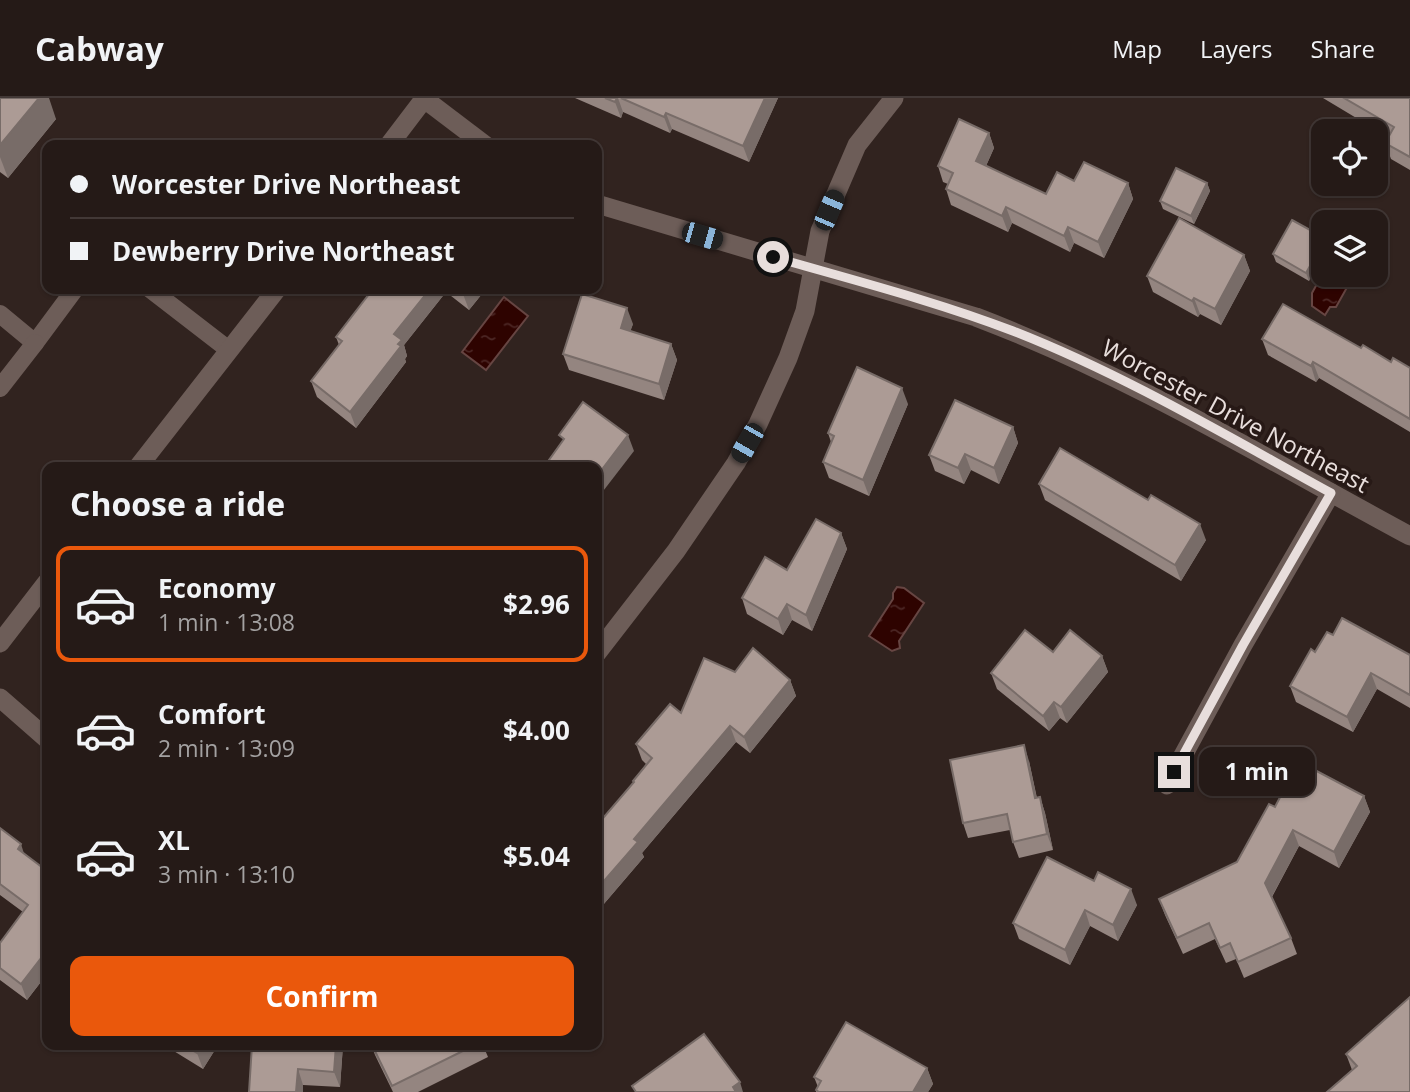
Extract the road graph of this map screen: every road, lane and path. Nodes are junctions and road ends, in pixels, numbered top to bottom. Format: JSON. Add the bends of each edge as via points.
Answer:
{"nodes":[{"id":1,"x":894,"y":98,"type":"edge"},
{"id":2,"x":424,"y":99,"type":"edge"},
{"id":3,"x":393,"y":140,"type":"edge"},
{"id":4,"x":478,"y":140,"type":"edge"},
{"id":5,"x":602,"y":205,"type":"edge"},
{"id":6,"x":814,"y":269,"type":"junction"},
{"id":7,"x":71,"y":294,"type":"edge"},
{"id":8,"x":156,"y":294,"type":"edge"},
{"id":9,"x":273,"y":294,"type":"edge"},
{"id":10,"x":0,"y":314,"type":"edge"},
{"id":11,"x":35,"y":343,"type":"junction"},
{"id":12,"x":229,"y":350,"type":"junction"},
{"id":13,"x":0,"y":388,"type":"edge"},
{"id":14,"x":142,"y":462,"type":"edge"},
{"id":15,"x":1331,"y":493,"type":"junction"},
{"id":16,"x":1410,"y":536,"type":"edge"},
{"id":17,"x":42,"y":588,"type":"edge"},
{"id":18,"x":0,"y":643,"type":"edge"},
{"id":19,"x":602,"y":647,"type":"edge"},
{"id":20,"x":0,"y":698,"type":"edge"},
{"id":21,"x":42,"y":735,"type":"edge"},
{"id":22,"x":1167,"y":785,"type":"dead end"}],
"edges":[{"from":1,"to":6,"type":"street","via":[[857,145],[820,231]]},
{"from":2,"to":3,"type":"street"},
{"from":2,"to":4,"type":"street"},
{"from":5,"to":6,"type":"street","name":"Worcester Drive Northeast"},
{"from":6,"to":15,"type":"street","name":"Worcester Drive Northeast","via":[[976,317],[1092,365]]},
{"from":6,"to":19,"type":"street","via":[[788,358],[747,443],[676,551]]},
{"from":7,"to":11,"type":"lane"},
{"from":8,"to":12,"type":"lane"},
{"from":9,"to":12,"type":"street"},
{"from":10,"to":11,"type":"lane"},
{"from":11,"to":13,"type":"lane"},
{"from":12,"to":14,"type":"street"},
{"from":15,"to":16,"type":"street","name":"Worcester Drive Northeast"},
{"from":15,"to":22,"type":"street"},
{"from":17,"to":18,"type":"street"},
{"from":20,"to":21,"type":"street"}]}
